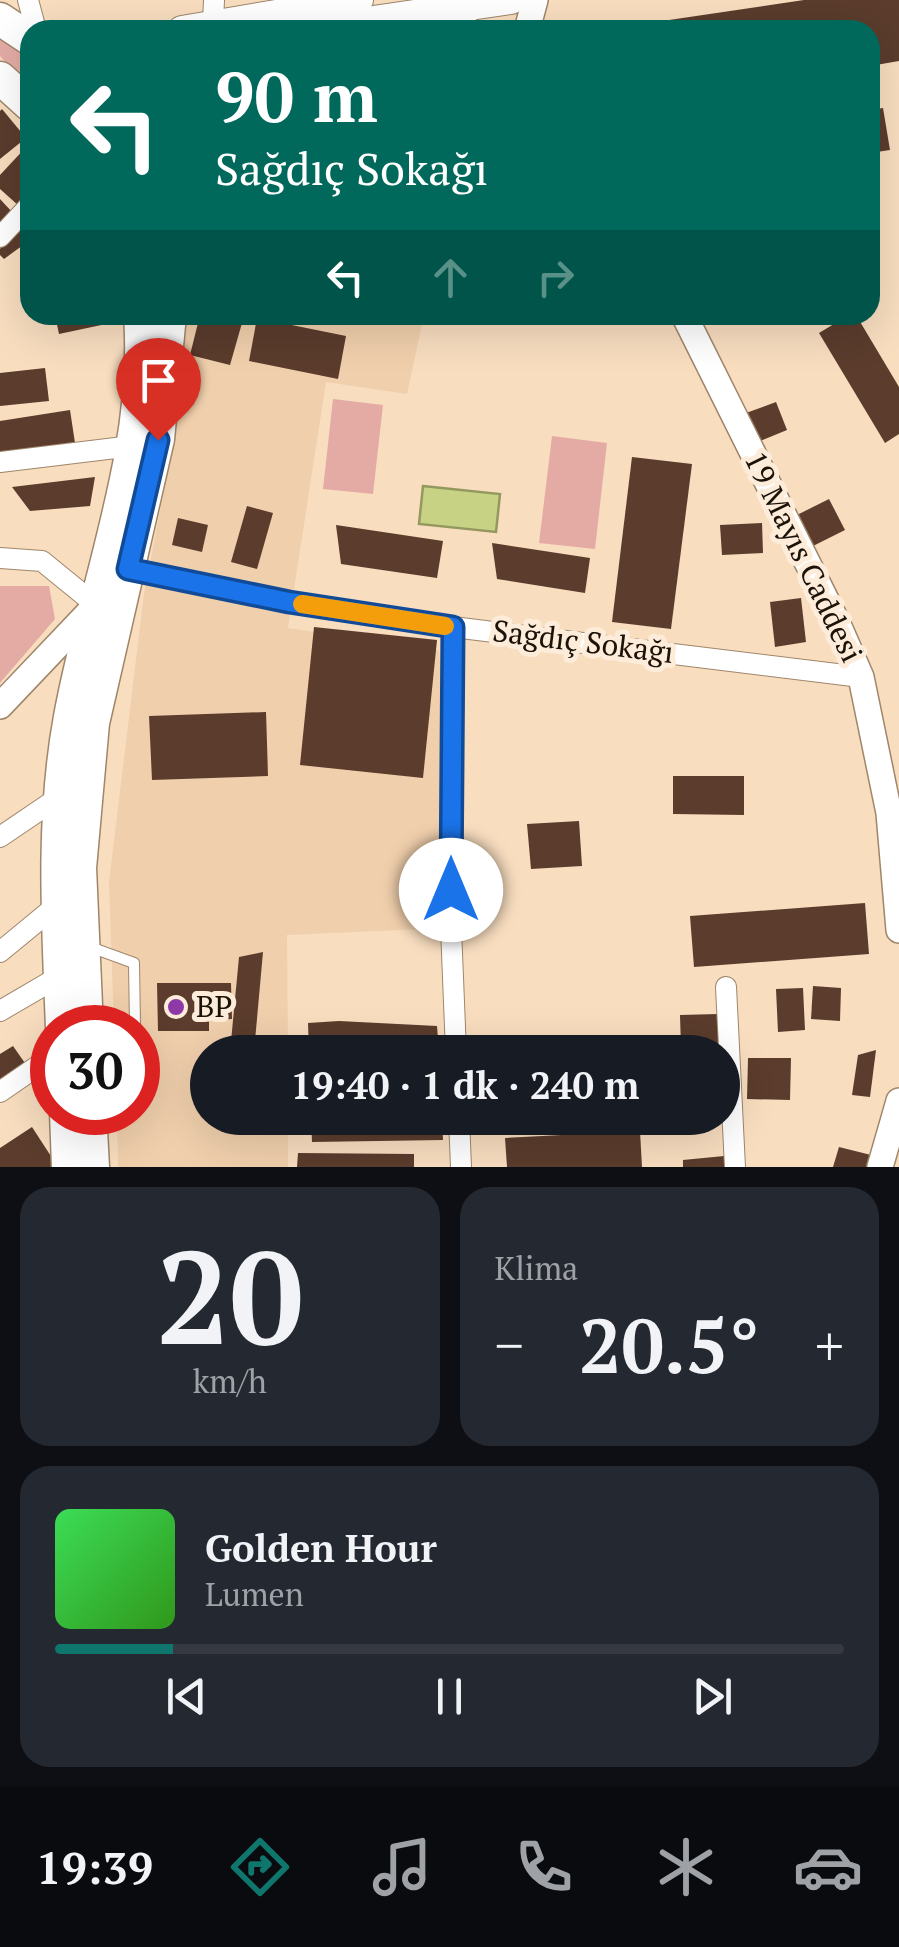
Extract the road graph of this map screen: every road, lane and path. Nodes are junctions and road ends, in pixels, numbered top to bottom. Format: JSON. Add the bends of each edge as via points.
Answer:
{"nodes":[{"id":1,"x":359,"y":0,"type":"edge"},
{"id":2,"x":510,"y":0,"type":"edge"},
{"id":3,"x":448,"y":10,"type":"junction"},
{"id":4,"x":214,"y":11,"type":"edge"},
{"id":5,"x":376,"y":20,"type":"edge"},
{"id":6,"x":458,"y":20,"type":"edge"},
{"id":7,"x":0,"y":78,"type":"edge"},
{"id":8,"x":20,"y":97,"type":"edge"},
{"id":9,"x":20,"y":216,"type":"edge"},
{"id":10,"x":0,"y":237,"type":"edge"},
{"id":11,"x":140,"y":325,"type":"edge"},
{"id":12,"x":169,"y":325,"type":"edge"},
{"id":13,"x":689,"y":325,"type":"edge"},
{"id":14,"x":132,"y":446,"type":"junction"},
{"id":15,"x":0,"y":462,"type":"edge"},
{"id":16,"x":0,"y":558,"type":"edge"},
{"id":17,"x":128,"y":569,"type":"junction"},
{"id":18,"x":96,"y":605,"type":"junction"},
{"id":19,"x":453,"y":627,"type":"junction"},
{"id":20,"x":861,"y":677,"type":"junction"},
{"id":21,"x":0,"y":706,"type":"edge"},
{"id":22,"x":62,"y":795,"type":"junction"},
{"id":23,"x":0,"y":837,"type":"edge"},
{"id":24,"x":897,"y":886,"type":"edge"},
{"id":25,"x":57,"y":906,"type":"junction"},
{"id":26,"x":899,"y":930,"type":"edge"},
{"id":27,"x":84,"y":944,"type":"junction"},
{"id":28,"x":0,"y":952,"type":"edge"},
{"id":29,"x":60,"y":976,"type":"junction"},
{"id":30,"x":726,"y":987,"type":"dead end"},
{"id":31,"x":61,"y":1005,"type":"edge"},
{"id":32,"x":86,"y":1005,"type":"edge"},
{"id":33,"x":135,"y":1005,"type":"edge"},
{"id":34,"x":0,"y":1011,"type":"edge"},
{"id":35,"x":455,"y":1035,"type":"edge"},
{"id":36,"x":30,"y":1071,"type":"edge"},
{"id":37,"x":0,"y":1092,"type":"edge"},
{"id":38,"x":899,"y":1100,"type":"edge"},
{"id":39,"x":67,"y":1135,"type":"edge"},
{"id":40,"x":91,"y":1135,"type":"edge"},
{"id":41,"x":460,"y":1135,"type":"edge"},
{"id":42,"x":68,"y":1167,"type":"edge"},
{"id":43,"x":92,"y":1167,"type":"edge"},
{"id":44,"x":461,"y":1167,"type":"edge"},
{"id":45,"x":735,"y":1167,"type":"edge"},
{"id":46,"x":880,"y":1167,"type":"edge"}],
"edges":[{"from":1,"to":4,"type":"main road"},
{"from":2,"to":3,"type":"main road"},
{"from":3,"to":5,"type":"main road"},
{"from":3,"to":6,"type":"street"},
{"from":7,"to":8,"type":"main road"},
{"from":9,"to":10,"type":"street"},
{"from":11,"to":14,"type":"main road"},
{"from":12,"to":17,"type":"main road","via":[[158,440]]},
{"from":13,"to":20,"type":"street","name":"19 Mayıs Caddesi"},
{"from":14,"to":15,"type":"street"},
{"from":14,"to":18,"type":"main road"},
{"from":16,"to":18,"type":"street","via":[[42,560]]},
{"from":17,"to":19,"type":"street","name":"Sağdıç Sokağı"},
{"from":17,"to":27,"type":"main road","via":[[93,723],[80,868]]},
{"from":18,"to":21,"type":"street"},
{"from":18,"to":22,"type":"main road","via":[[69,720]]},
{"from":19,"to":20,"type":"street","name":"Sağdıç Sokağı"},
{"from":19,"to":35,"type":"street"},
{"from":20,"to":24,"type":"street","name":"19 Mayıs Caddesi"},
{"from":22,"to":23,"type":"street"},
{"from":22,"to":25,"type":"main road"},
{"from":24,"to":26,"type":"street","name":"19 Mayıs Caddesi"},
{"from":25,"to":28,"type":"street"},
{"from":25,"to":29,"type":"main road"},
{"from":27,"to":32,"type":"main road"},
{"from":27,"to":33,"type":"lane","via":[[134,963]]},
{"from":29,"to":31,"type":"main road"},
{"from":29,"to":34,"type":"street"},
{"from":30,"to":45,"type":"street"},
{"from":36,"to":37,"type":"street"},
{"from":38,"to":46,"type":"street"},
{"from":39,"to":42,"type":"main road"},
{"from":40,"to":43,"type":"main road"},
{"from":41,"to":44,"type":"street"}]}
